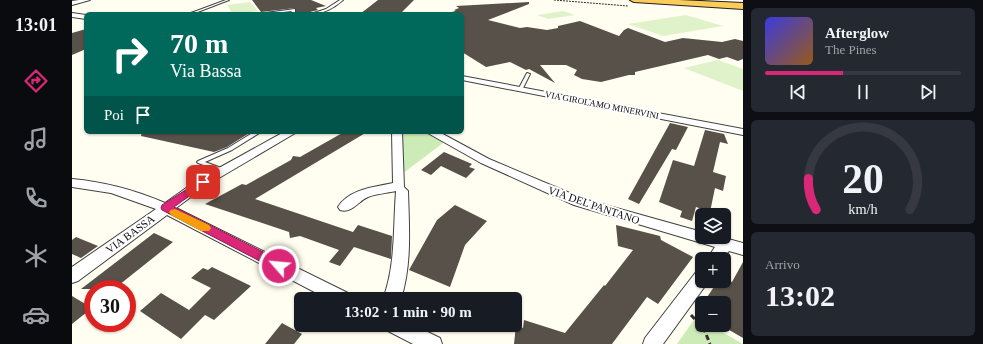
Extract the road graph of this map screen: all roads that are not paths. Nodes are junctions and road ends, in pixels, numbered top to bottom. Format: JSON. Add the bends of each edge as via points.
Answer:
{"nodes":[{"id":1,"x":87,"y":0,"type":"edge"},
{"id":2,"x":228,"y":0,"type":"edge"},
{"id":3,"x":342,"y":0,"type":"edge"},
{"id":4,"x":634,"y":0,"type":"edge"},
{"id":5,"x":674,"y":0,"type":"edge"},
{"id":6,"x":72,"y":3,"type":"edge"},
{"id":7,"x":743,"y":5,"type":"edge"},
{"id":8,"x":195,"y":12,"type":"edge"},
{"id":9,"x":276,"y":12,"type":"edge"},
{"id":10,"x":293,"y":12,"type":"edge"},
{"id":11,"x":320,"y":12,"type":"edge"},
{"id":12,"x":72,"y":15,"type":"edge"},
{"id":13,"x":84,"y":22,"type":"edge"},
{"id":14,"x":528,"y":74,"type":"dead end"},
{"id":15,"x":464,"y":78,"type":"edge"},
{"id":16,"x":520,"y":90,"type":"junction"},
{"id":17,"x":743,"y":132,"type":"edge"},
{"id":18,"x":255,"y":134,"type":"edge"},
{"id":19,"x":288,"y":134,"type":"edge"},
{"id":20,"x":396,"y":134,"type":"edge"},
{"id":21,"x":435,"y":134,"type":"edge"},
{"id":22,"x":222,"y":170,"type":"junction"},
{"id":23,"x":72,"y":183,"type":"edge"},
{"id":24,"x":402,"y":191,"type":"dead end"},
{"id":25,"x":345,"y":207,"type":"dead end"},
{"id":26,"x":166,"y":208,"type":"junction"},
{"id":27,"x":725,"y":245,"type":"junction"},
{"id":28,"x":743,"y":249,"type":"edge"},
{"id":29,"x":720,"y":252,"type":"edge"},
{"id":30,"x":72,"y":276,"type":"edge"},
{"id":31,"x":695,"y":287,"type":"edge"},
{"id":32,"x":330,"y":292,"type":"edge"},
{"id":33,"x":395,"y":292,"type":"edge"},
{"id":34,"x":408,"y":332,"type":"edge"},
{"id":35,"x":433,"y":344,"type":"edge"},
{"id":36,"x":652,"y":344,"type":"edge"}],
"edges":[{"from":1,"to":6,"type":"street"},
{"from":2,"to":8,"type":"lane"},
{"from":3,"to":11,"type":"lane"},
{"from":4,"to":7,"type":"highway"},
{"from":5,"to":7,"type":"highway"},
{"from":9,"to":10,"type":"lane","via":[[294,10]]},
{"from":12,"to":13,"type":"street"},
{"from":14,"to":16,"type":"lane"},
{"from":15,"to":16,"type":"street","name":"VIA GIROLAMO MINERVINI"},
{"from":16,"to":17,"type":"street","name":"VIA GIROLAMO MINERVINI"},
{"from":18,"to":22,"type":"lane","via":[[230,149],[200,162]]},
{"from":19,"to":22,"type":"street","name":"VIA BASSA"},
{"from":20,"to":25,"type":"street","via":[[399,186],[363,194]]},
{"from":21,"to":27,"type":"street","name":"VIA DEL PANTANO","via":[[485,161],[579,202]]},
{"from":22,"to":26,"type":"street","name":"VIA BASSA"},
{"from":23,"to":26,"type":"street","via":[[110,187]]},
{"from":24,"to":33,"type":"street","via":[[400,266]]},
{"from":26,"to":30,"type":"street","name":"VIA BASSA"},
{"from":26,"to":32,"type":"street"},
{"from":27,"to":28,"type":"street","name":"VIA DEL PANTANO"},
{"from":27,"to":29,"type":"street"},
{"from":31,"to":36,"type":"street"},
{"from":34,"to":35,"type":"street"}]}
